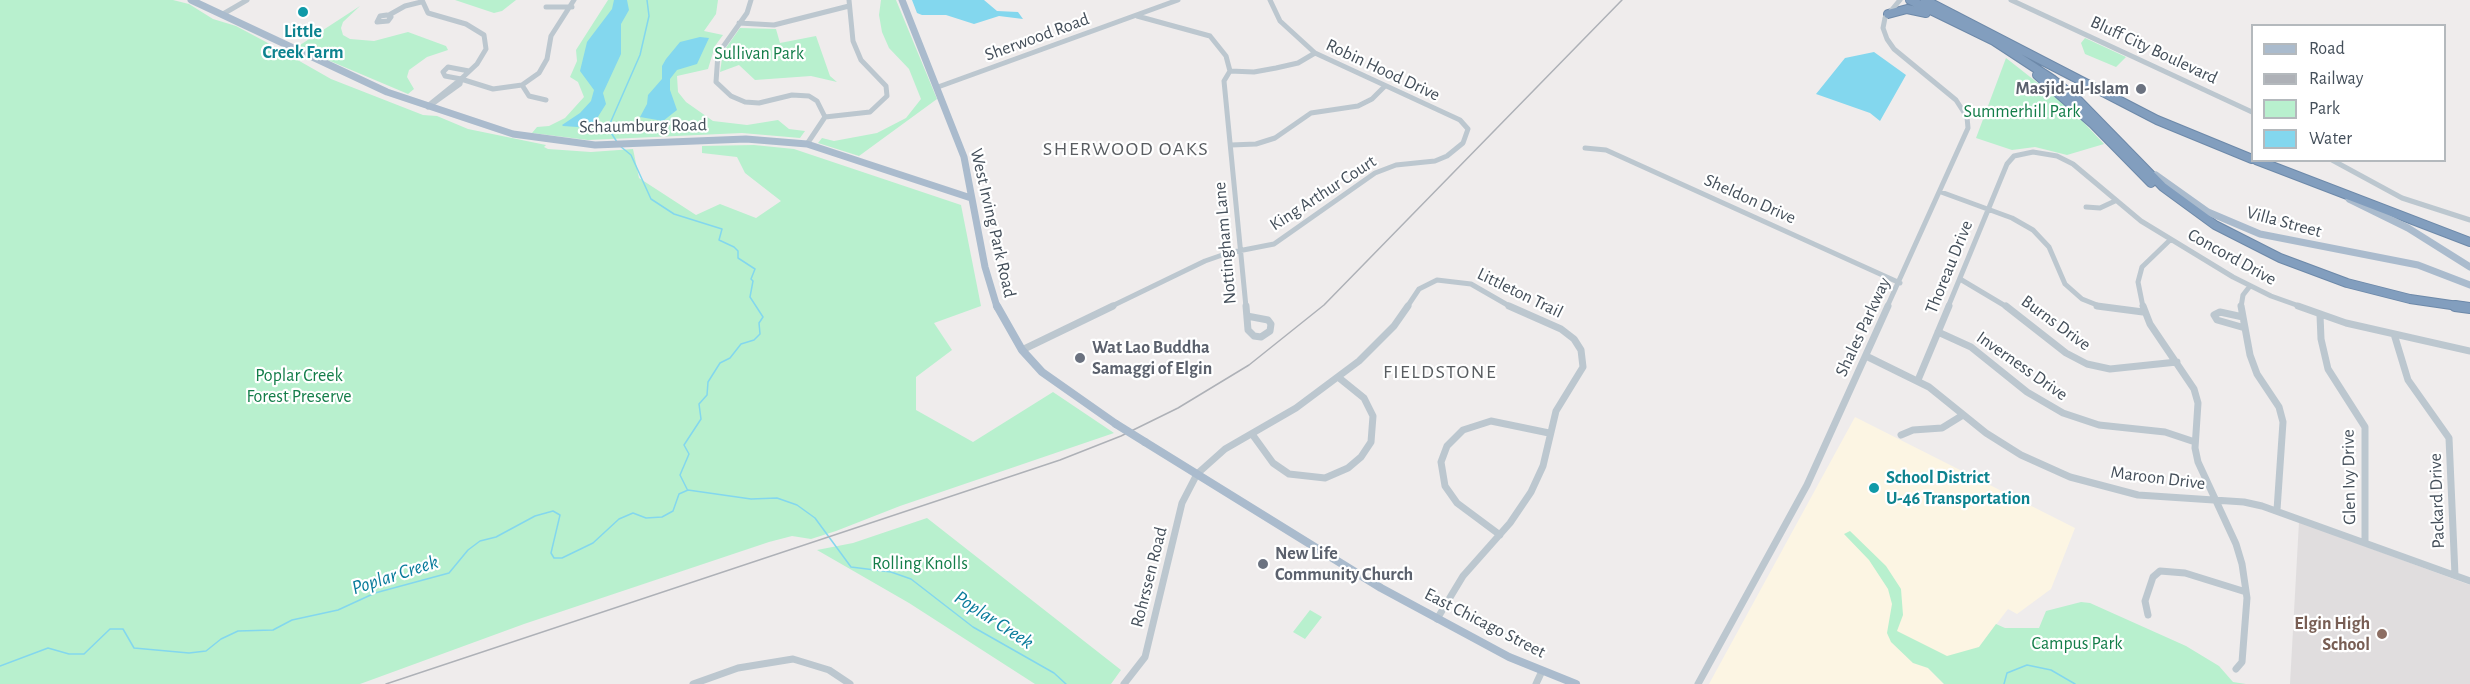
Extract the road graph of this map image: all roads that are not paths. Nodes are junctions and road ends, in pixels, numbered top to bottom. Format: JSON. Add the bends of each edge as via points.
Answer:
{"nodes":[{"id":1,"x":191,"y":0,"type":"edge"},
{"id":2,"x":247,"y":0,"type":"edge"},
{"id":3,"x":574,"y":0,"type":"edge"},
{"id":4,"x":751,"y":0,"type":"edge"},
{"id":5,"x":902,"y":0,"type":"edge"},
{"id":6,"x":1178,"y":0,"type":"edge"},
{"id":7,"x":1270,"y":0,"type":"edge"},
{"id":8,"x":1900,"y":0,"type":"edge"},
{"id":9,"x":1910,"y":0,"type":"edge"},
{"id":10,"x":1925,"y":0,"type":"edge"},
{"id":11,"x":2011,"y":0,"type":"edge"},
{"id":12,"x":421,"y":1,"type":"edge"},
{"id":13,"x":849,"y":3,"type":"edge"},
{"id":14,"x":546,"y":7,"type":"dead end"},
{"id":15,"x":572,"y":7,"type":"junction"},
{"id":16,"x":223,"y":14,"type":"junction"},
{"id":17,"x":1887,"y":14,"type":"junction"},
{"id":18,"x":389,"y":15,"type":"dead end"},
{"id":19,"x":1137,"y":16,"type":"junction"},
{"id":20,"x":739,"y":23,"type":"junction"},
{"id":21,"x":1315,"y":54,"type":"junction"},
{"id":22,"x":469,"y":71,"type":"junction"},
{"id":23,"x":1230,"y":71,"type":"junction"},
{"id":24,"x":461,"y":79,"type":"junction"},
{"id":25,"x":522,"y":85,"type":"junction"},
{"id":26,"x":938,"y":87,"type":"junction"},
{"id":27,"x":1384,"y":87,"type":"junction"},
{"id":28,"x":546,"y":100,"type":"dead end"},
{"id":29,"x":428,"y":107,"type":"junction"},
{"id":30,"x":2251,"y":111,"type":"edge"},
{"id":31,"x":825,"y":117,"type":"junction"},
{"id":32,"x":1468,"y":129,"type":"joint"},
{"id":33,"x":2114,"y":137,"type":"junction"},
{"id":34,"x":807,"y":144,"type":"junction"},
{"id":35,"x":1231,"y":145,"type":"junction"},
{"id":36,"x":2216,"y":146,"type":"junction"},
{"id":37,"x":1585,"y":148,"type":"dead end"},
{"id":38,"x":2251,"y":159,"type":"edge"},
{"id":39,"x":2251,"y":160,"type":"edge"},
{"id":40,"x":2255,"y":162,"type":"edge"},
{"id":41,"x":2259,"y":162,"type":"edge"},
{"id":42,"x":2335,"y":162,"type":"edge"},
{"id":43,"x":2007,"y":165,"type":"joint"},
{"id":44,"x":968,"y":179,"type":"junction"},
{"id":45,"x":948,"y":190,"type":"junction"},
{"id":46,"x":1941,"y":192,"type":"junction"},
{"id":47,"x":971,"y":198,"type":"junction"},
{"id":48,"x":2115,"y":201,"type":"junction"},
{"id":49,"x":2086,"y":207,"type":"dead end"},
{"id":50,"x":1988,"y":209,"type":"junction"},
{"id":51,"x":2470,"y":220,"type":"edge"},
{"id":52,"x":2215,"y":225,"type":"junction"},
{"id":53,"x":2170,"y":240,"type":"junction"},
{"id":54,"x":2470,"y":242,"type":"edge"},
{"id":55,"x":1241,"y":250,"type":"junction"},
{"id":56,"x":2470,"y":267,"type":"edge"},
{"id":57,"x":1960,"y":279,"type":"junction"},
{"id":58,"x":1900,"y":283,"type":"junction"},
{"id":59,"x":2470,"y":285,"type":"edge"},
{"id":60,"x":2250,"y":286,"type":"junction"},
{"id":61,"x":2470,"y":308,"type":"edge"},
{"id":62,"x":2143,"y":312,"type":"junction"},
{"id":63,"x":2320,"y":315,"type":"junction"},
{"id":64,"x":1247,"y":316,"type":"junction"},
{"id":65,"x":2243,"y":317,"type":"junction"},
{"id":66,"x":2245,"y":328,"type":"junction"},
{"id":67,"x":1938,"y":332,"type":"junction"},
{"id":68,"x":2394,"y":334,"type":"junction"},
{"id":69,"x":1022,"y":350,"type":"junction"},
{"id":70,"x":2470,"y":351,"type":"edge"},
{"id":71,"x":1866,"y":356,"type":"junction"},
{"id":72,"x":2176,"y":362,"type":"junction"},
{"id":73,"x":1338,"y":377,"type":"junction"},
{"id":74,"x":1918,"y":380,"type":"junction"},
{"id":75,"x":1963,"y":416,"type":"junction"},
{"id":76,"x":1549,"y":433,"type":"junction"},
{"id":77,"x":1252,"y":435,"type":"junction"},
{"id":78,"x":1901,"y":435,"type":"dead end"},
{"id":79,"x":2195,"y":442,"type":"junction"},
{"id":80,"x":1197,"y":474,"type":"junction"},
{"id":81,"x":2215,"y":500,"type":"junction"},
{"id":82,"x":2277,"y":510,"type":"junction"},
{"id":83,"x":1500,"y":535,"type":"junction"},
{"id":84,"x":2365,"y":542,"type":"junction"},
{"id":85,"x":2455,"y":575,"type":"junction"},
{"id":86,"x":2470,"y":581,"type":"edge"},
{"id":87,"x":2247,"y":592,"type":"junction"},
{"id":88,"x":2148,"y":615,"type":"dead end"},
{"id":89,"x":1437,"y":619,"type":"junction"},
{"id":90,"x":2236,"y":669,"type":"dead end"},
{"id":91,"x":1542,"y":671,"type":"junction"},
{"id":92,"x":693,"y":684,"type":"edge"},
{"id":93,"x":850,"y":684,"type":"edge"},
{"id":94,"x":1124,"y":684,"type":"edge"},
{"id":95,"x":1536,"y":684,"type":"edge"},
{"id":96,"x":1576,"y":684,"type":"edge"},
{"id":97,"x":1698,"y":684,"type":"edge"}],
"edges":[{"from":1,"to":16,"type":"main road","name":"Schaumburg Road"},
{"from":2,"to":16,"type":"street"},
{"from":3,"to":15,"type":"street"},
{"from":4,"to":20,"type":"street"},
{"from":5,"to":26,"type":"main road","name":"West Irving Park Road"},
{"from":6,"to":19,"type":"street","name":"Sherwood Road"},
{"from":7,"to":21,"type":"street","name":"Robin Hood Drive","via":[[1280,21]]},
{"from":8,"to":17,"type":"street"},
{"from":9,"to":33,"type":"highway","via":[[2016,54],[2078,100]]},
{"from":10,"to":36,"type":"highway","via":[[2119,101]]},
{"from":11,"to":30,"type":"street","name":"Bluff City Boulevard"},
{"from":12,"to":18,"type":"street"},
{"from":12,"to":22,"type":"street","via":[[428,13],[466,24],[484,35],[486,49]]},
{"from":13,"to":20,"type":"street","via":[[774,25]]},
{"from":13,"to":31,"type":"street","via":[[853,41],[861,60],[885,86],[887,96],[870,112]]},
{"from":14,"to":15,"type":"street"},
{"from":15,"to":25,"type":"street","via":[[551,36],[547,59],[539,73]]},
{"from":16,"to":29,"type":"main road","name":"Schaumburg Road","via":[[350,77]]},
{"from":17,"to":46,"type":"street","name":"Shales Parkway","via":[[1883,28],[1891,44],[1950,94],[1967,117],[1966,134]]},
{"from":17,"to":52,"type":"highway","via":[[1918,10],[2009,56],[2071,103],[2149,182]]},
{"from":19,"to":23,"type":"street","via":[[1210,36],[1222,50]]},
{"from":19,"to":26,"type":"street","name":"Sherwood Road"},
{"from":20,"to":31,"type":"street","via":[[718,54],[718,84],[745,102],[809,96],[817,101]]},
{"from":21,"to":23,"type":"street","via":[[1276,68]]},
{"from":21,"to":27,"type":"street","name":"Robin Hood Drive"},
{"from":22,"to":24,"type":"street"},
{"from":22,"to":24,"type":"street","via":[[448,68],[443,72],[445,76]]},
{"from":23,"to":35,"type":"street","name":"Nottingham Lane","via":[[1224,81]]},
{"from":24,"to":25,"type":"street","via":[[493,89]]},
{"from":24,"to":29,"type":"street","via":[[460,84]]},
{"from":25,"to":28,"type":"street","via":[[529,96]]},
{"from":26,"to":44,"type":"main road","name":"West Irving Park Road","via":[[964,157]]},
{"from":27,"to":32,"type":"street","name":"Robin Hood Drive","via":[[1461,120]]},
{"from":27,"to":35,"type":"street","via":[[1358,106],[1311,113],[1275,138]]},
{"from":29,"to":34,"type":"main road","name":"Schaumburg Road","via":[[513,134],[559,142],[746,139]]},
{"from":31,"to":34,"type":"street"},
{"from":32,"to":55,"type":"street","name":"King Arthur Court","via":[[1463,142],[1447,156],[1375,173],[1274,244]]},
{"from":33,"to":52,"type":"highway","via":[[2163,187]]},
{"from":33,"to":59,"type":"main road","name":"Villa Street","via":[[2175,190],[2236,225],[2287,242],[2418,265]]},
{"from":34,"to":45,"type":"main road","name":"Schaumburg Road"},
{"from":35,"to":55,"type":"street","name":"Nottingham Lane"},
{"from":36,"to":38,"type":"highway"},
{"from":36,"to":39,"type":"main road"},
{"from":37,"to":58,"type":"street","name":"Sheldon Drive","via":[[1606,150]]},
{"from":40,"to":56,"type":"main road","via":[[2384,215]]},
{"from":41,"to":54,"type":"highway"},
{"from":42,"to":51,"type":"street","via":[[2374,186]]},
{"from":43,"to":48,"type":"street","name":"Concord Drive","via":[[2014,156],[2025,152],[2057,156],[2073,164]]},
{"from":43,"to":50,"type":"street","name":"Thoreau Drive"},
{"from":44,"to":45,"type":"main road","via":[[960,188]]},
{"from":44,"to":47,"type":"main road","name":"West Irving Park Road"},
{"from":45,"to":47,"type":"main road","name":"Schaumburg Road"},
{"from":46,"to":50,"type":"street"},
{"from":46,"to":58,"type":"street","name":"Shales Parkway"},
{"from":47,"to":69,"type":"main road","name":"West Irving Park Road","via":[[999,313]]},
{"from":48,"to":49,"type":"street","via":[[2100,208]]},
{"from":48,"to":53,"type":"street","name":"Concord Drive"},
{"from":50,"to":57,"type":"street","name":"Thoreau Drive"},
{"from":50,"to":62,"type":"street","via":[[2019,221],[2039,235],[2075,295],[2100,307]]},
{"from":52,"to":61,"type":"highway","via":[[2280,258],[2347,283],[2410,299]]},
{"from":53,"to":60,"type":"street","name":"Concord Drive"},
{"from":53,"to":62,"type":"street","via":[[2150,256],[2139,273]]},
{"from":55,"to":64,"type":"street","name":"Nottingham Lane"},
{"from":55,"to":69,"type":"street","name":"King Arthur Court","via":[[1205,261]]},
{"from":57,"to":67,"type":"street","name":"Thoreau Drive"},
{"from":57,"to":72,"type":"street","name":"Burns Drive","via":[[1997,299],[2066,353],[2087,364],[2110,369]]},
{"from":58,"to":71,"type":"street","name":"Shales Parkway"},
{"from":60,"to":63,"type":"street","name":"Concord Drive"},
{"from":60,"to":65,"type":"street","via":[[2242,300]]},
{"from":62,"to":72,"type":"street"},
{"from":63,"to":68,"type":"street","name":"Concord Drive"},
{"from":63,"to":84,"type":"street","name":"Glen Ivy Drive","via":[[2328,369],[2365,427]]},
{"from":64,"to":64,"type":"street","name":"Nottingham Lane","via":[[1268,320],[1270,331],[1261,337],[1249,333]]},
{"from":65,"to":66,"type":"street"},
{"from":65,"to":66,"type":"street","via":[[2220,312],[2214,315],[2217,320]]},
{"from":66,"to":82,"type":"street","via":[[2253,364],[2282,414]]},
{"from":67,"to":74,"type":"street","name":"Thoreau Drive"},
{"from":67,"to":79,"type":"street","name":"Inverness Drive","via":[[1971,347],[2027,392],[2062,413],[2105,426],[2165,432]]},
{"from":68,"to":70,"type":"street","name":"Concord Drive"},
{"from":68,"to":85,"type":"street","name":"Packard Drive","via":[[2408,380],[2449,438]]},
{"from":69,"to":80,"type":"main road","name":"West Irving Park Road","bridge":true,"via":[[1064,390]]},
{"from":71,"to":74,"type":"street","name":"Maroon Drive"},
{"from":71,"to":97,"type":"street","name":"Shales Parkway","via":[[1807,485]]},
{"from":72,"to":79,"type":"street","via":[[2197,396]]},
{"from":73,"to":76,"type":"street","name":"Littleton Trail","via":[[1385,335],[1419,290],[1437,280],[1463,281],[1561,328],[1581,350],[1583,367],[1556,411]]},
{"from":73,"to":77,"type":"street","name":"Littleton Trail"},
{"from":73,"to":77,"type":"street","via":[[1364,398],[1374,425],[1367,449],[1348,468],[1324,478],[1289,474]]},
{"from":74,"to":75,"type":"street","name":"Maroon Drive"},
{"from":75,"to":78,"type":"street","via":[[1942,428]]},
{"from":75,"to":81,"type":"street","name":"Maroon Drive","via":[[2021,455],[2090,484],[2138,495]]},
{"from":76,"to":83,"type":"street","name":"Littleton Trail","via":[[1535,485]]},
{"from":76,"to":83,"type":"street","via":[[1491,421],[1463,430],[1447,446],[1441,462],[1445,486],[1466,510]]},
{"from":77,"to":80,"type":"street","name":"Littleton Trail","via":[[1225,449]]},
{"from":79,"to":81,"type":"street","via":[[2198,462]]},
{"from":80,"to":89,"type":"main road","name":"East Chicago Street"},
{"from":80,"to":94,"type":"street","name":"Rohrssen Road","via":[[1182,503],[1145,657]]},
{"from":81,"to":82,"type":"street","name":"Maroon Drive"},
{"from":81,"to":87,"type":"street","via":[[2240,555]]},
{"from":82,"to":84,"type":"street","name":"Maroon Drive"},
{"from":83,"to":89,"type":"street","name":"Littleton Trail","via":[[1463,576]]},
{"from":84,"to":85,"type":"street","name":"Maroon Drive"},
{"from":85,"to":86,"type":"street","name":"Maroon Drive"},
{"from":87,"to":88,"type":"street","via":[[2185,573],[2160,571],[2153,577],[2145,601]]},
{"from":87,"to":90,"type":"street","via":[[2242,662]]},
{"from":89,"to":91,"type":"main road","name":"East Chicago Street"},
{"from":91,"to":95,"type":"street"},
{"from":91,"to":96,"type":"main road","name":"East Chicago Street"},
{"from":92,"to":93,"type":"street","via":[[738,668],[793,659],[829,670]]}]}
